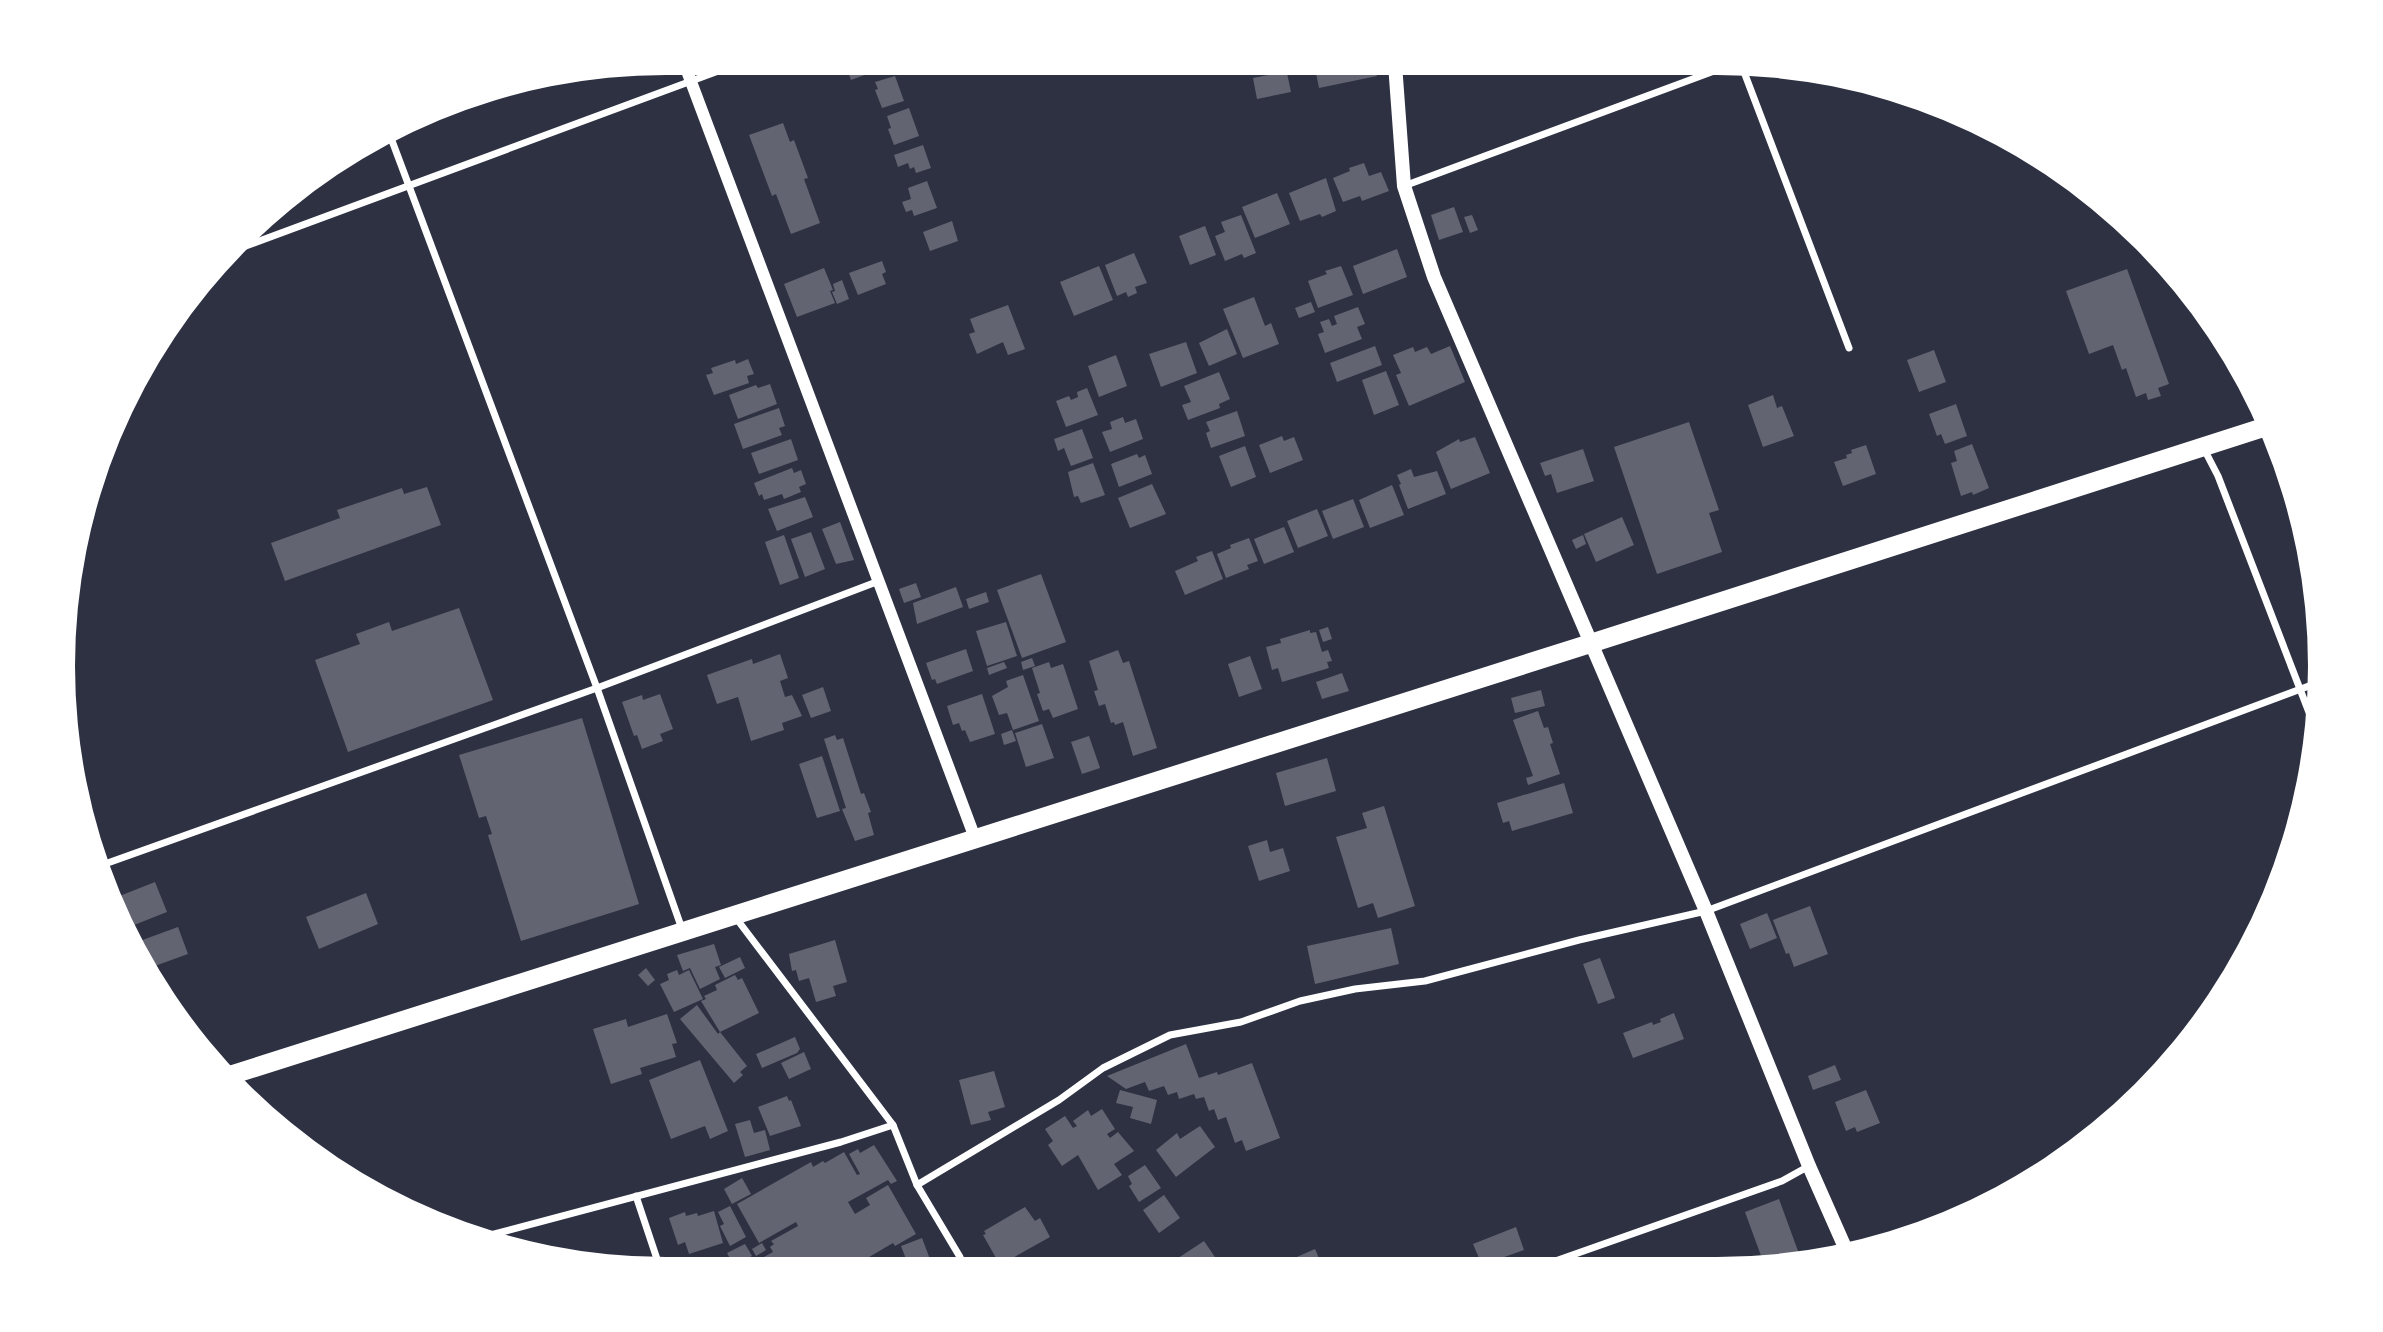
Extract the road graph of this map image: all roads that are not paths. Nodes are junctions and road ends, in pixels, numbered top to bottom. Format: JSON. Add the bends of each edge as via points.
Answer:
{"nodes":[{"id":1,"x":688,"y":75,"type":"edge"},
{"id":2,"x":709,"y":75,"type":"edge"},
{"id":3,"x":1396,"y":75,"type":"edge"},
{"id":4,"x":1703,"y":75,"type":"edge"},
{"id":5,"x":1746,"y":76,"type":"edge"},
{"id":6,"x":691,"y":82,"type":"junction"},
{"id":7,"x":393,"y":143,"type":"edge"},
{"id":8,"x":409,"y":186,"type":"junction"},
{"id":9,"x":1404,"y":186,"type":"junction"},
{"id":10,"x":253,"y":243,"type":"edge"},
{"id":11,"x":1849,"y":348,"type":"dead end"},
{"id":12,"x":2258,"y":429,"type":"edge"},
{"id":13,"x":2202,"y":447,"type":"junction"},
{"id":14,"x":879,"y":581,"type":"junction"},
{"id":15,"x":1591,"y":643,"type":"junction"},
{"id":16,"x":2307,"y":687,"type":"edge"},
{"id":17,"x":597,"y":688,"type":"junction"},
{"id":18,"x":2300,"y":689,"type":"junction"},
{"id":19,"x":2306,"y":705,"type":"edge"},
{"id":20,"x":975,"y":838,"type":"junction"},
{"id":21,"x":109,"y":862,"type":"edge"},
{"id":22,"x":1706,"y":911,"type":"junction"},
{"id":23,"x":734,"y":915,"type":"junction"},
{"id":24,"x":682,"y":931,"type":"junction"},
{"id":25,"x":238,"y":1073,"type":"edge"},
{"id":26,"x":893,"y":1125,"type":"junction"},
{"id":27,"x":1809,"y":1166,"type":"junction"},
{"id":28,"x":916,"y":1185,"type":"junction"},
{"id":29,"x":636,"y":1196,"type":"junction"},
{"id":30,"x":499,"y":1233,"type":"edge"},
{"id":31,"x":1843,"y":1243,"type":"edge"},
{"id":32,"x":656,"y":1256,"type":"edge"},
{"id":33,"x":960,"y":1257,"type":"edge"},
{"id":34,"x":1567,"y":1257,"type":"edge"}],
"edges":[{"from":1,"to":6,"type":"street"},
{"from":2,"to":6,"type":"street"},
{"from":3,"to":9,"type":"main road"},
{"from":4,"to":9,"type":"street"},
{"from":5,"to":11,"type":"street"},
{"from":6,"to":8,"type":"street"},
{"from":6,"to":14,"type":"street"},
{"from":7,"to":8,"type":"street"},
{"from":8,"to":10,"type":"street"},
{"from":8,"to":17,"type":"street"},
{"from":9,"to":15,"type":"main road","via":[[1434,277]]},
{"from":12,"to":13,"type":"highway"},
{"from":13,"to":15,"type":"highway"},
{"from":13,"to":18,"type":"street","via":[[2218,476]]},
{"from":14,"to":17,"type":"street"},
{"from":14,"to":20,"type":"street"},
{"from":15,"to":20,"type":"highway"},
{"from":15,"to":22,"type":"main road"},
{"from":16,"to":18,"type":"street"},
{"from":17,"to":21,"type":"street"},
{"from":17,"to":24,"type":"street"},
{"from":18,"to":19,"type":"street"},
{"from":18,"to":22,"type":"street"},
{"from":20,"to":23,"type":"highway"},
{"from":22,"to":27,"type":"main road"},
{"from":22,"to":28,"type":"street","via":[[1424,981],[1354,989],[1241,1021],[1170,1035],[1103,1068],[1059,1100]]},
{"from":23,"to":24,"type":"highway"},
{"from":23,"to":26,"type":"street"},
{"from":24,"to":25,"type":"highway"},
{"from":26,"to":28,"type":"street"},
{"from":26,"to":29,"type":"street"},
{"from":27,"to":31,"type":"main road"},
{"from":27,"to":34,"type":"street","via":[[1782,1181]]},
{"from":28,"to":33,"type":"street"},
{"from":29,"to":30,"type":"street"},
{"from":29,"to":32,"type":"street"}]}
